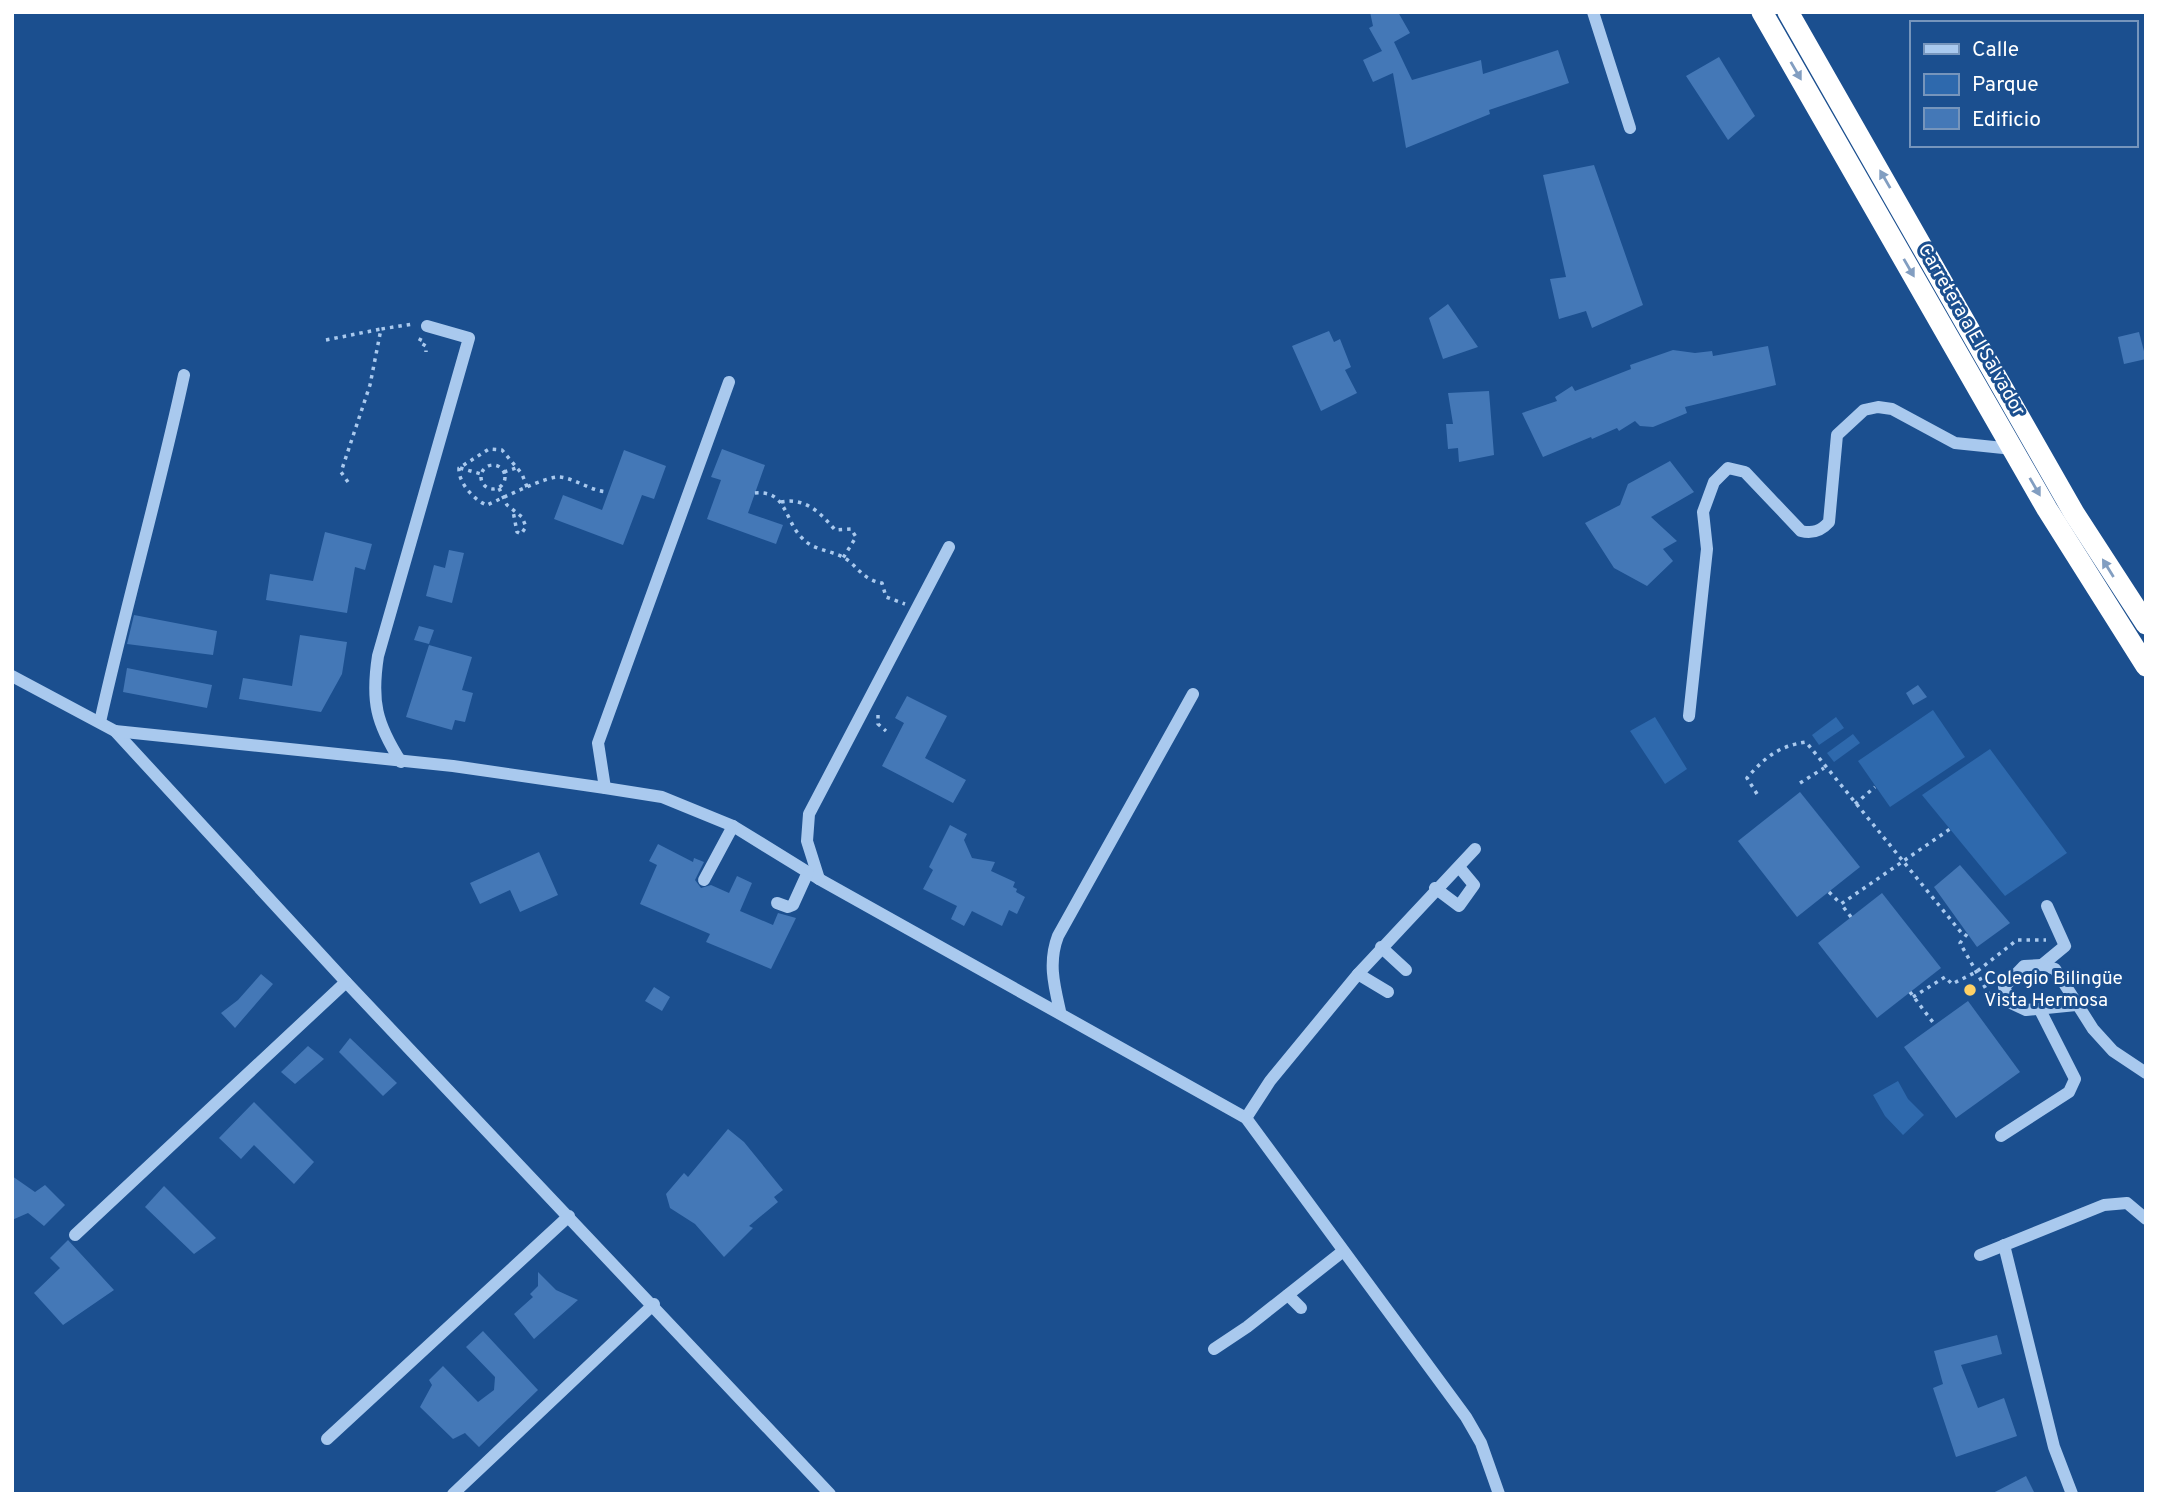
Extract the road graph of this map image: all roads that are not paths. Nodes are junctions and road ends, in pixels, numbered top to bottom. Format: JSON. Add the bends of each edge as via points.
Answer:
{"nodes":[{"id":1,"x":1593,"y":12,"type":"edge"},
{"id":2,"x":1762,"y":12,"type":"edge"},
{"id":3,"x":1788,"y":12,"type":"edge"},
{"id":4,"x":1630,"y":128,"type":"dead end"},
{"id":5,"x":427,"y":326,"type":"road end"},
{"id":6,"x":184,"y":375,"type":"dead end"},
{"id":7,"x":729,"y":382,"type":"dead end"},
{"id":8,"x":2013,"y":449,"type":"junction"},
{"id":9,"x":949,"y":547,"type":"dead end"},
{"id":10,"x":2146,"y":624,"type":"edge"},
{"id":11,"x":2146,"y":666,"type":"edge"},
{"id":12,"x":12,"y":676,"type":"edge"},
{"id":13,"x":1193,"y":694,"type":"dead end"},
{"id":14,"x":1689,"y":716,"type":"dead end"},
{"id":15,"x":100,"y":722,"type":"junction"},
{"id":16,"x":115,"y":731,"type":"junction"},
{"id":17,"x":401,"y":762,"type":"junction"},
{"id":18,"x":605,"y":788,"type":"junction"},
{"id":19,"x":733,"y":826,"type":"junction"},
{"id":20,"x":1475,"y":849,"type":"dead end"},
{"id":21,"x":1459,"y":867,"type":"junction"},
{"id":22,"x":813,"y":875,"type":"junction"},
{"id":23,"x":704,"y":880,"type":"dead end"},
{"id":24,"x":1435,"y":888,"type":"junction"},
{"id":25,"x":777,"y":903,"type":"dead end"},
{"id":26,"x":2047,"y":906,"type":"dead end"},
{"id":27,"x":1381,"y":947,"type":"junction"},
{"id":28,"x":2042,"y":965,"type":"junction"},
{"id":29,"x":1406,"y":970,"type":"dead end"},
{"id":30,"x":1358,"y":974,"type":"junction"},
{"id":31,"x":346,"y":982,"type":"junction"},
{"id":32,"x":1388,"y":992,"type":"dead end"},
{"id":33,"x":2076,"y":1005,"type":"junction"},
{"id":34,"x":2040,"y":1010,"type":"junction"},
{"id":35,"x":1060,"y":1011,"type":"junction"},
{"id":36,"x":2146,"y":1073,"type":"edge"},
{"id":37,"x":1246,"y":1118,"type":"junction"},
{"id":38,"x":2001,"y":1136,"type":"dead end"},
{"id":39,"x":569,"y":1216,"type":"junction"},
{"id":40,"x":2146,"y":1219,"type":"edge"},
{"id":41,"x":75,"y":1235,"type":"dead end"},
{"id":42,"x":2004,"y":1245,"type":"junction"},
{"id":43,"x":1342,"y":1252,"type":"junction"},
{"id":44,"x":1980,"y":1255,"type":"dead end"},
{"id":45,"x":1288,"y":1295,"type":"junction"},
{"id":46,"x":654,"y":1304,"type":"junction"},
{"id":47,"x":1301,"y":1308,"type":"dead end"},
{"id":48,"x":1214,"y":1349,"type":"dead end"},
{"id":49,"x":327,"y":1438,"type":"dead end"},
{"id":50,"x":453,"y":1494,"type":"edge"},
{"id":51,"x":830,"y":1494,"type":"edge"},
{"id":52,"x":1499,"y":1494,"type":"edge"},
{"id":53,"x":2072,"y":1494,"type":"edge"}],
"edges":[{"from":1,"to":4,"type":"street"},
{"from":2,"to":8,"type":"highway","name":"Carretera a El Salvador","one_way":true},
{"from":10,"to":3,"type":"highway","name":"Carretera a El Salvador","one_way":true,"via":[[2074,513]]},
{"from":5,"to":17,"type":"street","via":[[469,338],[378,656],[373,692],[379,718]]},
{"from":6,"to":15,"type":"street"},
{"from":7,"to":18,"type":"street","via":[[598,743]]},
{"from":8,"to":11,"type":"highway","name":"Carretera a El Salvador","one_way":true},
{"from":8,"to":14,"type":"street","via":[[1955,443],[1892,409],[1864,410],[1837,435],[1829,522],[1809,533],[1801,531],[1745,472],[1728,468],[1721,472],[1703,512],[1707,550]]},
{"from":9,"to":22,"type":"street","via":[[809,814],[807,841]]},
{"from":12,"to":15,"type":"street"},
{"from":13,"to":35,"type":"street","via":[[1058,936],[1052,971]]},
{"from":15,"to":16,"type":"street"},
{"from":16,"to":17,"type":"street"},
{"from":16,"to":31,"type":"street"},
{"from":17,"to":18,"type":"street"},
{"from":18,"to":19,"type":"street","via":[[662,797]]},
{"from":19,"to":22,"type":"street"},
{"from":19,"to":23,"type":"street"},
{"from":20,"to":21,"type":"street"},
{"from":21,"to":24,"type":"street"},
{"from":21,"to":24,"type":"street","via":[[1475,885],[1459,906]]},
{"from":22,"to":25,"type":"street","via":[[793,905]]},
{"from":22,"to":35,"type":"street"},
{"from":24,"to":27,"type":"street"},
{"from":26,"to":28,"type":"street","via":[[2065,946]]},
{"from":27,"to":29,"type":"street"},
{"from":27,"to":30,"type":"street"},
{"from":28,"to":33,"type":"street","via":[[2055,969]]},
{"from":28,"to":34,"type":"street","via":[[2024,966],[2004,987],[2011,1003]]},
{"from":30,"to":32,"type":"street"},
{"from":30,"to":37,"type":"street","via":[[1270,1081]]},
{"from":31,"to":39,"type":"street"},
{"from":31,"to":41,"type":"street"},
{"from":33,"to":34,"type":"street"},
{"from":33,"to":36,"type":"street","via":[[2113,1051]]},
{"from":34,"to":38,"type":"street","via":[[2075,1079],[2073,1086]]},
{"from":35,"to":37,"type":"street"},
{"from":37,"to":43,"type":"street"},
{"from":39,"to":46,"type":"street"},
{"from":39,"to":49,"type":"street"},
{"from":40,"to":42,"type":"street","via":[[2127,1203],[2104,1205]]},
{"from":42,"to":44,"type":"street"},
{"from":42,"to":53,"type":"street","via":[[2054,1447]]},
{"from":43,"to":45,"type":"street"},
{"from":43,"to":52,"type":"street","via":[[1466,1417]]},
{"from":45,"to":47,"type":"street"},
{"from":45,"to":48,"type":"street"},
{"from":46,"to":50,"type":"street"},
{"from":46,"to":51,"type":"street"}]}
